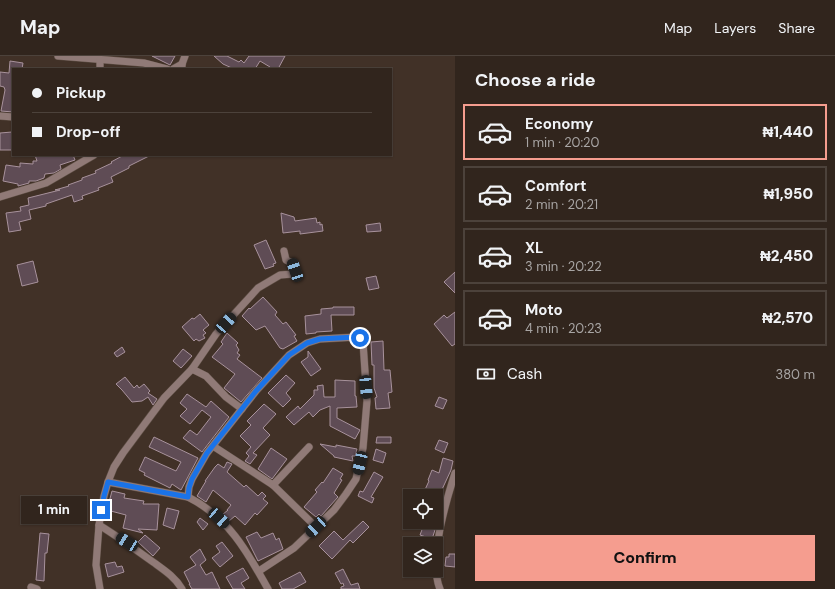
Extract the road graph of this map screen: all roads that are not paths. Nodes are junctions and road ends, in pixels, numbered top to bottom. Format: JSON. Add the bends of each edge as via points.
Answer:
{"nodes":[{"id":1,"x":58,"y":56,"type":"edge"},
{"id":2,"x":185,"y":56,"type":"edge"},
{"id":3,"x":100,"y":60,"type":"junction"},
{"id":4,"x":182,"y":66,"type":"edge"},
{"id":5,"x":100,"y":68,"type":"edge"},
{"id":6,"x":163,"y":68,"type":"edge"},
{"id":7,"x":0,"y":116,"type":"edge"},
{"id":8,"x":12,"y":117,"type":"edge"},
{"id":9,"x":92,"y":156,"type":"edge"},
{"id":10,"x":0,"y":197,"type":"edge"},
{"id":11,"x":284,"y":251,"type":"dead end"},
{"id":12,"x":192,"y":369,"type":"junction"},
{"id":13,"x":242,"y":409,"type":"junction"},
{"id":14,"x":213,"y":446,"type":"junction"},
{"id":15,"x":309,"y":447,"type":"dead end"},
{"id":16,"x":455,"y":473,"type":"edge"},
{"id":17,"x":108,"y":482,"type":"junction"},
{"id":18,"x":273,"y":485,"type":"junction"},
{"id":19,"x":188,"y":497,"type":"junction"},
{"id":20,"x":99,"y":525,"type":"junction"},
{"id":21,"x":316,"y":527,"type":"junction"},
{"id":22,"x":258,"y":571,"type":"junction"},
{"id":23,"x":100,"y":589,"type":"edge"},
{"id":24,"x":182,"y":589,"type":"edge"},
{"id":25,"x":268,"y":589,"type":"edge"},
{"id":26,"x":440,"y":589,"type":"edge"}],
"edges":[{"from":1,"to":3,"type":"street"},
{"from":2,"to":4,"type":"street"},
{"from":3,"to":5,"type":"street"},
{"from":3,"to":6,"type":"street","via":[[144,63]]},
{"from":7,"to":8,"type":"street"},
{"from":9,"to":10,"type":"street","via":[[46,183]]},
{"from":11,"to":12,"type":"street","via":[[286,260],[292,263],[295,270],[293,274],[280,275],[258,288],[216,334]]},
{"from":12,"to":13,"type":"street","via":[[206,376]]},
{"from":12,"to":17,"type":"street","via":[[164,398],[123,453]]},
{"from":13,"to":14,"type":"street"},
{"from":13,"to":21,"type":"street","via":[[289,355],[307,343],[320,339],[356,337],[363,342],[367,401],[363,448],[356,479],[334,510]]},
{"from":14,"to":18,"type":"street"},
{"from":14,"to":19,"type":"street","via":[[195,473]]},
{"from":15,"to":18,"type":"street"},
{"from":16,"to":26,"type":"street","via":[[441,520],[438,542],[437,576]]},
{"from":17,"to":19,"type":"street"},
{"from":17,"to":20,"type":"street"},
{"from":18,"to":21,"type":"street"},
{"from":19,"to":22,"type":"street","via":[[211,511],[227,525]]},
{"from":20,"to":23,"type":"street","via":[[96,565]]},
{"from":20,"to":24,"type":"street","via":[[127,542],[172,576]]},
{"from":21,"to":22,"type":"street","via":[[294,548]]},
{"from":22,"to":25,"type":"street"}]}
